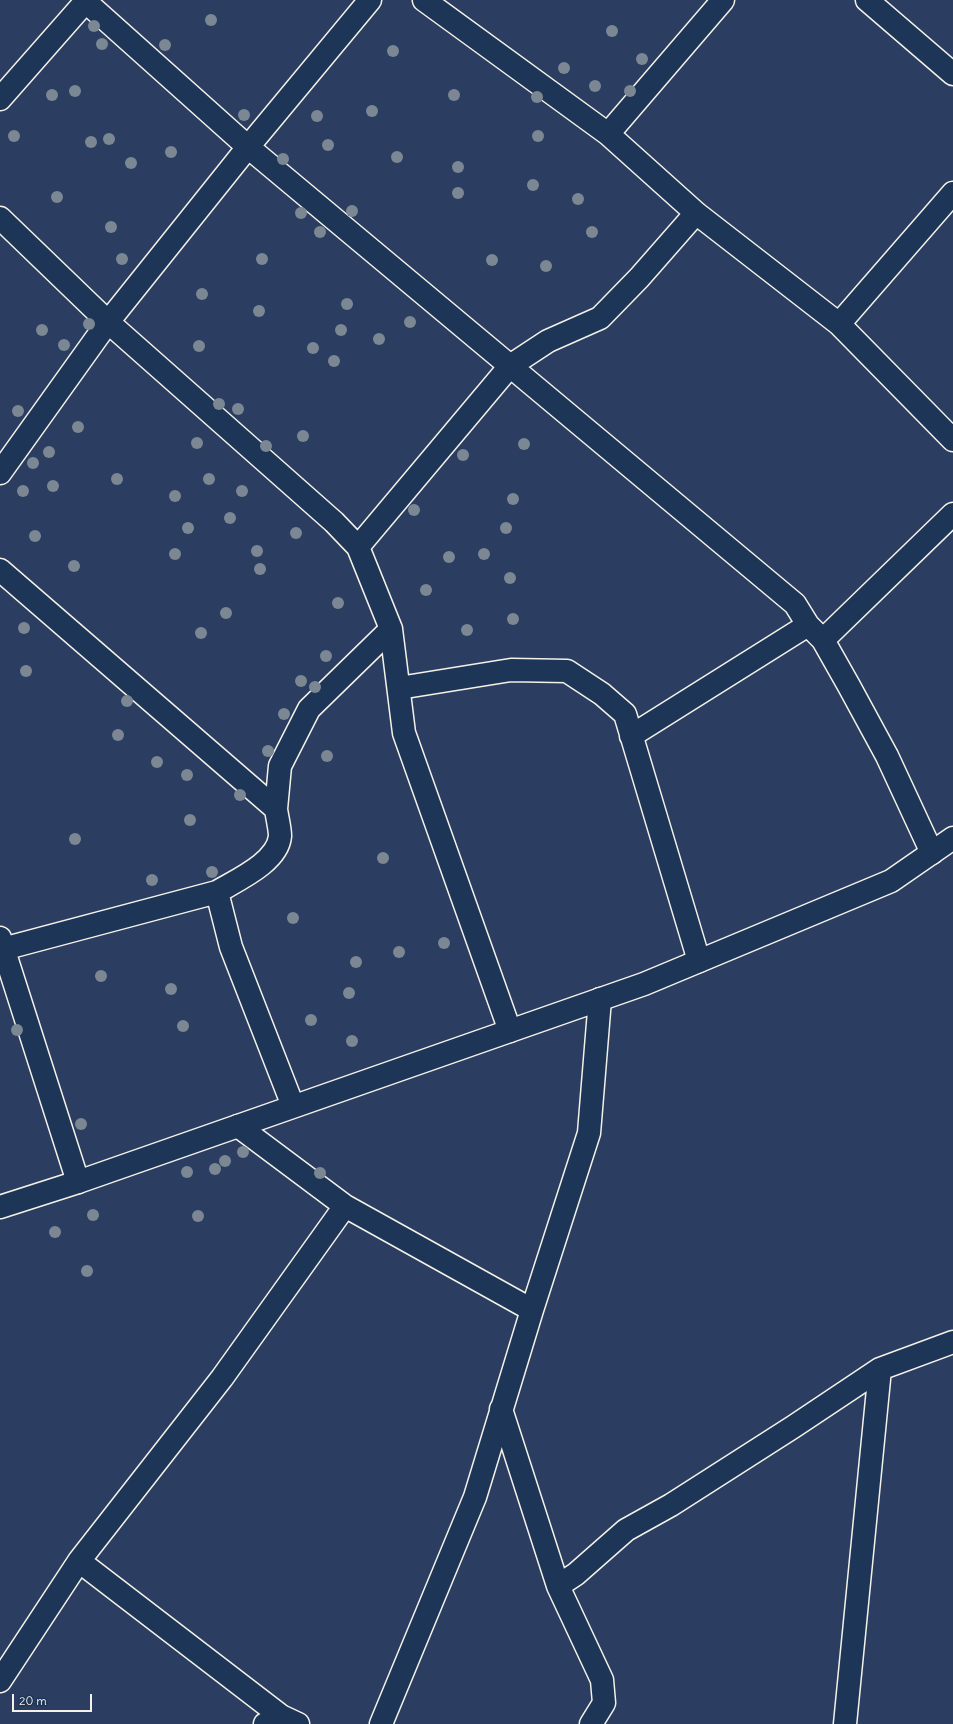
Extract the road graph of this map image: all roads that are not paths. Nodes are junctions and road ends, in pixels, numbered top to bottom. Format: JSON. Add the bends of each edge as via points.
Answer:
{"nodes":[{"id":1,"x":370,"y":0,"type":"edge"},
{"id":2,"x":424,"y":0,"type":"edge"},
{"id":3,"x":723,"y":0,"type":"edge"},
{"id":4,"x":867,"y":0,"type":"edge"},
{"id":5,"x":86,"y":1,"type":"edge"},
{"id":6,"x":953,"y":74,"type":"edge"},
{"id":7,"x":0,"y":99,"type":"edge"},
{"id":8,"x":608,"y":134,"type":"junction"},
{"id":9,"x":248,"y":147,"type":"junction"},
{"id":10,"x":953,"y":193,"type":"edge"},
{"id":11,"x":696,"y":213,"type":"junction"},
{"id":12,"x":0,"y":218,"type":"edge"},
{"id":13,"x":108,"y":322,"type":"junction"},
{"id":14,"x":839,"y":324,"type":"junction"},
{"id":15,"x":510,"y":366,"type":"junction"},
{"id":16,"x":953,"y":440,"type":"edge"},
{"id":17,"x":0,"y":472,"type":"edge"},
{"id":18,"x":953,"y":514,"type":"edge"},
{"id":19,"x":358,"y":548,"type":"junction"},
{"id":20,"x":0,"y":570,"type":"edge"},
{"id":21,"x":391,"y":629,"type":"junction"},
{"id":22,"x":816,"y":632,"type":"junction"},
{"id":23,"x":399,"y":688,"type":"junction"},
{"id":24,"x":631,"y":736,"type":"junction"},
{"id":25,"x":276,"y":809,"type":"junction"},
{"id":26,"x":953,"y":838,"type":"edge"},
{"id":27,"x":932,"y":852,"type":"junction"},
{"id":28,"x":217,"y":892,"type":"junction"},
{"id":29,"x":2,"y":943,"type":"edge"},
{"id":30,"x":699,"y":961,"type":"junction"},
{"id":31,"x":600,"y":999,"type":"junction"},
{"id":32,"x":510,"y":1031,"type":"junction"},
{"id":33,"x":293,"y":1106,"type":"junction"},
{"id":34,"x":238,"y":1126,"type":"junction"},
{"id":35,"x":78,"y":1182,"type":"junction"},
{"id":36,"x":345,"y":1206,"type":"junction"},
{"id":37,"x":0,"y":1207,"type":"edge"},
{"id":38,"x":532,"y":1310,"type":"junction"},
{"id":39,"x":953,"y":1342,"type":"edge"},
{"id":40,"x":880,"y":1369,"type":"junction"},
{"id":41,"x":501,"y":1409,"type":"junction"},
{"id":42,"x":79,"y":1560,"type":"junction"},
{"id":43,"x":558,"y":1586,"type":"junction"},
{"id":44,"x":0,"y":1681,"type":"edge"},
{"id":45,"x":281,"y":1721,"type":"edge"},
{"id":46,"x":381,"y":1724,"type":"edge"},
{"id":47,"x":592,"y":1724,"type":"edge"},
{"id":48,"x":845,"y":1724,"type":"edge"}],
"edges":[{"from":1,"to":9,"type":"street"},
{"from":2,"to":8,"type":"street"},
{"from":3,"to":8,"type":"street"},
{"from":4,"to":6,"type":"street"},
{"from":5,"to":7,"type":"street"},
{"from":5,"to":9,"type":"street"},
{"from":8,"to":11,"type":"street"},
{"from":9,"to":13,"type":"street"},
{"from":9,"to":15,"type":"street"},
{"from":10,"to":14,"type":"street"},
{"from":11,"to":14,"type":"street"},
{"from":11,"to":15,"type":"street","via":[[600,318],[548,341]]},
{"from":12,"to":13,"type":"street"},
{"from":13,"to":17,"type":"street"},
{"from":13,"to":19,"type":"street","via":[[334,522]]},
{"from":14,"to":16,"type":"street"},
{"from":15,"to":19,"type":"street"},
{"from":15,"to":22,"type":"street","via":[[795,604]]},
{"from":18,"to":22,"type":"street"},
{"from":19,"to":21,"type":"street"},
{"from":20,"to":25,"type":"street"},
{"from":21,"to":23,"type":"street"},
{"from":21,"to":25,"type":"street","via":[[309,709],[280,766]]},
{"from":22,"to":24,"type":"street"},
{"from":22,"to":27,"type":"street","via":[[888,756]]},
{"from":23,"to":24,"type":"street","via":[[511,670],[567,671],[602,694],[625,714]]},
{"from":23,"to":32,"type":"street","via":[[404,733]]},
{"from":24,"to":30,"type":"street"},
{"from":25,"to":28,"type":"street","via":[[280,837],[273,853],[260,866]]},
{"from":26,"to":27,"type":"street"},
{"from":27,"to":30,"type":"street","via":[[891,882]]},
{"from":28,"to":29,"type":"street"},
{"from":28,"to":33,"type":"street","via":[[231,947]]},
{"from":29,"to":35,"type":"street"},
{"from":30,"to":31,"type":"street"},
{"from":31,"to":32,"type":"street"},
{"from":31,"to":38,"type":"street","via":[[589,1133]]},
{"from":32,"to":33,"type":"street"},
{"from":33,"to":34,"type":"street"},
{"from":34,"to":35,"type":"street"},
{"from":34,"to":36,"type":"street"},
{"from":35,"to":37,"type":"street"},
{"from":36,"to":38,"type":"street"},
{"from":36,"to":42,"type":"street","via":[[222,1378]]},
{"from":38,"to":41,"type":"street"},
{"from":39,"to":40,"type":"street"},
{"from":40,"to":43,"type":"street","via":[[696,1489],[626,1530],[576,1574]]},
{"from":40,"to":48,"type":"street"},
{"from":41,"to":43,"type":"street"},
{"from":41,"to":46,"type":"street","via":[[475,1497]]},
{"from":42,"to":44,"type":"street"},
{"from":42,"to":45,"type":"street"},
{"from":43,"to":47,"type":"street","via":[[602,1680],[604,1703]]}]}
